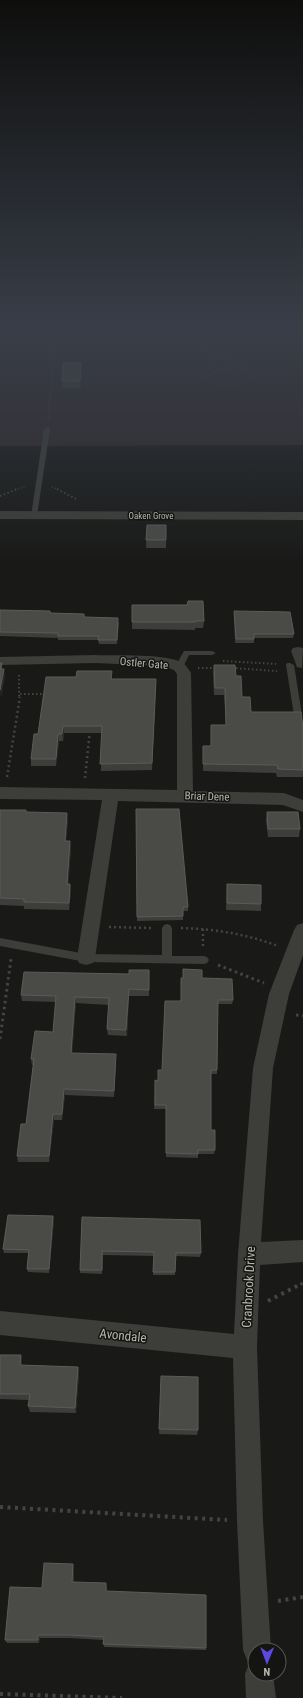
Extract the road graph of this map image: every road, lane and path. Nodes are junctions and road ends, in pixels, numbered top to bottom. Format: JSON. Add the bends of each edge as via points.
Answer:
{"nodes":[{"id":1,"x":49,"y":403,"type":"edge"},
{"id":2,"x":47,"y":428,"type":"joint"},
{"id":3,"x":40,"y":481,"type":"junction"},
{"id":4,"x":0,"y":496,"type":"edge"},
{"id":5,"x":0,"y":516,"type":"edge"},
{"id":6,"x":34,"y":516,"type":"junction"},
{"id":7,"x":109,"y":516,"type":"junction"},
{"id":8,"x":303,"y":516,"type":"edge"},
{"id":9,"x":7,"y":646,"type":"dead end"},
{"id":10,"x":212,"y":653,"type":"dead end"},
{"id":11,"x":218,"y":660,"type":"dead end"},
{"id":12,"x":2,"y":661,"type":"edge"},
{"id":13,"x":21,"y":661,"type":"junction"},
{"id":14,"x":297,"y":663,"type":"edge"},
{"id":15,"x":178,"y":667,"type":"junction"},
{"id":16,"x":222,"y":668,"type":"edge"},
{"id":17,"x":229,"y":668,"type":"edge"},
{"id":18,"x":20,"y":694,"type":"junction"},
{"id":19,"x":52,"y":694,"type":"edge"},
{"id":20,"x":298,"y":715,"type":"edge"},
{"id":21,"x":91,"y":724,"type":"edge"},
{"id":22,"x":2,"y":793,"type":"edge"},
{"id":23,"x":85,"y":794,"type":"junction"},
{"id":24,"x":111,"y":795,"type":"junction"},
{"id":25,"x":185,"y":796,"type":"junction"},
{"id":26,"x":303,"y":806,"type":"edge"},
{"id":27,"x":90,"y":927,"type":"junction"},
{"id":28,"x":167,"y":928,"type":"junction"},
{"id":29,"x":203,"y":928,"type":"junction"},
{"id":30,"x":303,"y":930,"type":"edge"},
{"id":31,"x":0,"y":942,"type":"edge"},
{"id":32,"x":12,"y":945,"type":"junction"},
{"id":33,"x":295,"y":953,"type":"junction"},
{"id":34,"x":86,"y":958,"type":"junction"},
{"id":35,"x":167,"y":959,"type":"junction"},
{"id":36,"x":204,"y":960,"type":"junction"},
{"id":37,"x":281,"y":990,"type":"junction"},
{"id":38,"x":0,"y":1039,"type":"edge"},
{"id":39,"x":303,"y":1251,"type":"edge"},
{"id":40,"x":250,"y":1254,"type":"junction"},
{"id":41,"x":303,"y":1283,"type":"edge"},
{"id":42,"x":247,"y":1312,"type":"junction"},
{"id":43,"x":0,"y":1323,"type":"edge"},
{"id":44,"x":245,"y":1347,"type":"junction"},
{"id":45,"x":0,"y":1507,"type":"edge"},
{"id":46,"x":250,"y":1521,"type":"junction"},
{"id":47,"x":258,"y":1642,"type":"edge"},
{"id":48,"x":260,"y":1682,"type":"edge"},
{"id":49,"x":0,"y":1694,"type":"edge"},
{"id":50,"x":122,"y":1698,"type":"edge"},
{"id":51,"x":261,"y":1698,"type":"edge"}],
"edges":[{"from":1,"to":2,"type":"path"},
{"from":2,"to":3,"type":"lane"},
{"from":3,"to":4,"type":"path"},
{"from":3,"to":6,"type":"lane"},
{"from":3,"to":7,"type":"path"},
{"from":5,"to":6,"type":"street","name":"Oaken Grove"},
{"from":6,"to":7,"type":"street","name":"Oaken Grove"},
{"from":7,"to":8,"type":"street","name":"Oaken Grove"},
{"from":9,"to":12,"type":"street","name":"Ostler Gate"},
{"from":10,"to":15,"type":"lane","via":[[187,653]]},
{"from":11,"to":14,"type":"path"},
{"from":12,"to":13,"type":"street","name":"Ostler Gate"},
{"from":13,"to":15,"type":"street","name":"Ostler Gate","via":[[96,659],[166,662]]},
{"from":13,"to":18,"type":"path","via":[[18,681]]},
{"from":14,"to":17,"type":"path"},
{"from":14,"to":20,"type":"lane"},
{"from":15,"to":16,"type":"path"},
{"from":15,"to":25,"type":"street","name":"Ostler Gate","via":[[184,673]]},
{"from":18,"to":19,"type":"path"},
{"from":18,"to":22,"type":"path"},
{"from":21,"to":23,"type":"path","via":[[85,766]]},
{"from":22,"to":23,"type":"street","name":"Briar Dene"},
{"from":23,"to":24,"type":"street","name":"Briar Dene"},
{"from":24,"to":25,"type":"street","name":"Briar Dene"},
{"from":24,"to":27,"type":"street"},
{"from":25,"to":26,"type":"street","name":"Briar Dene","via":[[284,799]]},
{"from":27,"to":28,"type":"path"},
{"from":27,"to":34,"type":"street"},
{"from":28,"to":29,"type":"path"},
{"from":28,"to":35,"type":"lane"},
{"from":29,"to":33,"type":"path","via":[[257,937]]},
{"from":29,"to":36,"type":"path"},
{"from":30,"to":33,"type":"street","name":"Cranbrook Drive"},
{"from":31,"to":32,"type":"lane"},
{"from":32,"to":34,"type":"lane"},
{"from":32,"to":38,"type":"path"},
{"from":33,"to":37,"type":"street","name":"Cranbrook Drive"},
{"from":34,"to":35,"type":"lane"},
{"from":35,"to":36,"type":"lane"},
{"from":36,"to":37,"type":"path"},
{"from":37,"to":40,"type":"street","name":"Cranbrook Drive","via":[[263,1068]]},
{"from":39,"to":40,"type":"street"},
{"from":40,"to":42,"type":"street","name":"Cranbrook Drive"},
{"from":41,"to":42,"type":"path"},
{"from":42,"to":44,"type":"street","name":"Cranbrook Drive"},
{"from":43,"to":44,"type":"street","name":"Avondale"},
{"from":44,"to":46,"type":"street","name":"Cranbrook Drive"},
{"from":45,"to":46,"type":"path"},
{"from":46,"to":47,"type":"street","name":"Cranbrook Drive"},
{"from":48,"to":51,"type":"street"},
{"from":49,"to":50,"type":"path"}]}
